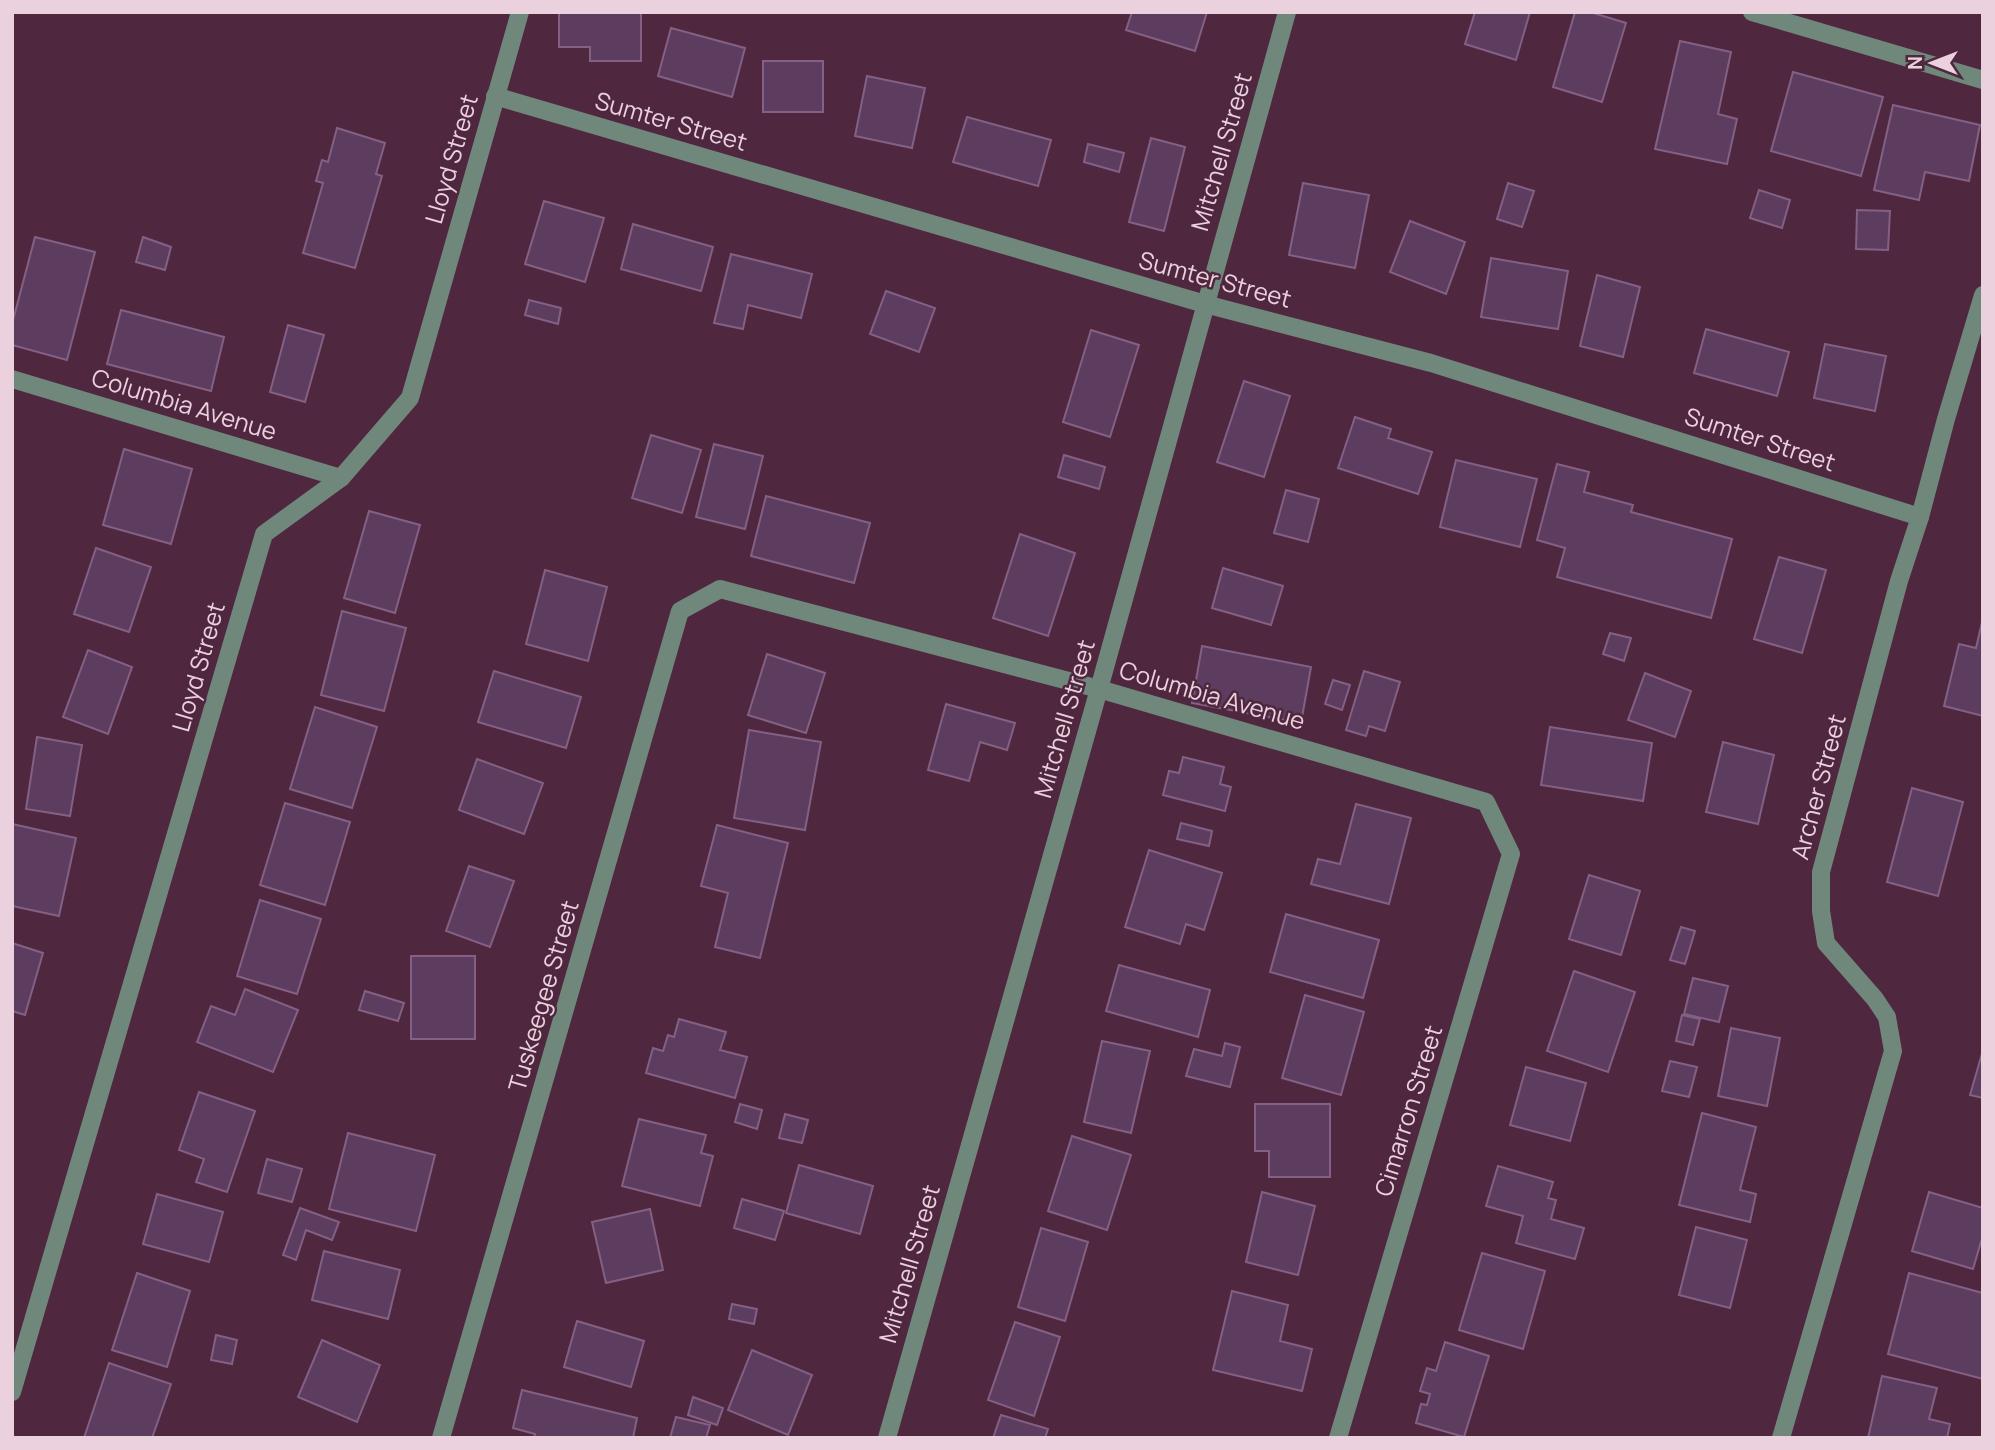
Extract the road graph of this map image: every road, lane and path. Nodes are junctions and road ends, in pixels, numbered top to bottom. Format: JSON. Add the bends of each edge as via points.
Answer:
{"nodes":[{"id":1,"x":520,"y":12,"type":"edge"},
{"id":2,"x":1287,"y":12,"type":"edge"},
{"id":3,"x":1752,"y":12,"type":"edge"},
{"id":4,"x":1983,"y":80,"type":"edge"},
{"id":5,"x":495,"y":96,"type":"junction"},
{"id":6,"x":1983,"y":295,"type":"edge"},
{"id":7,"x":1205,"y":304,"type":"junction"},
{"id":8,"x":12,"y":379,"type":"edge"},
{"id":9,"x":341,"y":478,"type":"junction"},
{"id":10,"x":1920,"y":517,"type":"junction"},
{"id":11,"x":720,"y":589,"type":"joint"},
{"id":12,"x":1099,"y":689,"type":"junction"},
{"id":13,"x":1486,"y":802,"type":"joint"},
{"id":14,"x":12,"y":1392,"type":"edge"},
{"id":15,"x":441,"y":1438,"type":"edge"},
{"id":16,"x":887,"y":1438,"type":"edge"},
{"id":17,"x":1338,"y":1438,"type":"edge"},
{"id":18,"x":1781,"y":1438,"type":"edge"}],
"edges":[{"from":1,"to":5,"type":"street","name":"Lloyd Street"},
{"from":2,"to":7,"type":"street","name":"Mitchell Street"},
{"from":3,"to":4,"type":"street"},
{"from":5,"to":7,"type":"street","name":"Sumter Street"},
{"from":5,"to":9,"type":"street","name":"Lloyd Street","via":[[410,398]]},
{"from":6,"to":10,"type":"street","name":"Archer Street"},
{"from":7,"to":10,"type":"street","name":"Sumter Street","via":[[1431,363]]},
{"from":7,"to":12,"type":"street","name":"Mitchell Street"},
{"from":8,"to":9,"type":"street","name":"Columbia Avenue"},
{"from":9,"to":14,"type":"street","name":"Lloyd Street","via":[[264,534]]},
{"from":10,"to":18,"type":"street","name":"Archer Street","via":[[1821,872],[1826,943],[1887,1017],[1893,1051]]},
{"from":11,"to":12,"type":"street","name":"Columbia Avenue"},
{"from":11,"to":15,"type":"street","name":"Tuskeegee Street","via":[[680,611]]},
{"from":12,"to":13,"type":"street","name":"Columbia Avenue"},
{"from":12,"to":16,"type":"street","name":"Mitchell Street"},
{"from":13,"to":17,"type":"street","name":"Cimarron Street","via":[[1511,854]]}]}
